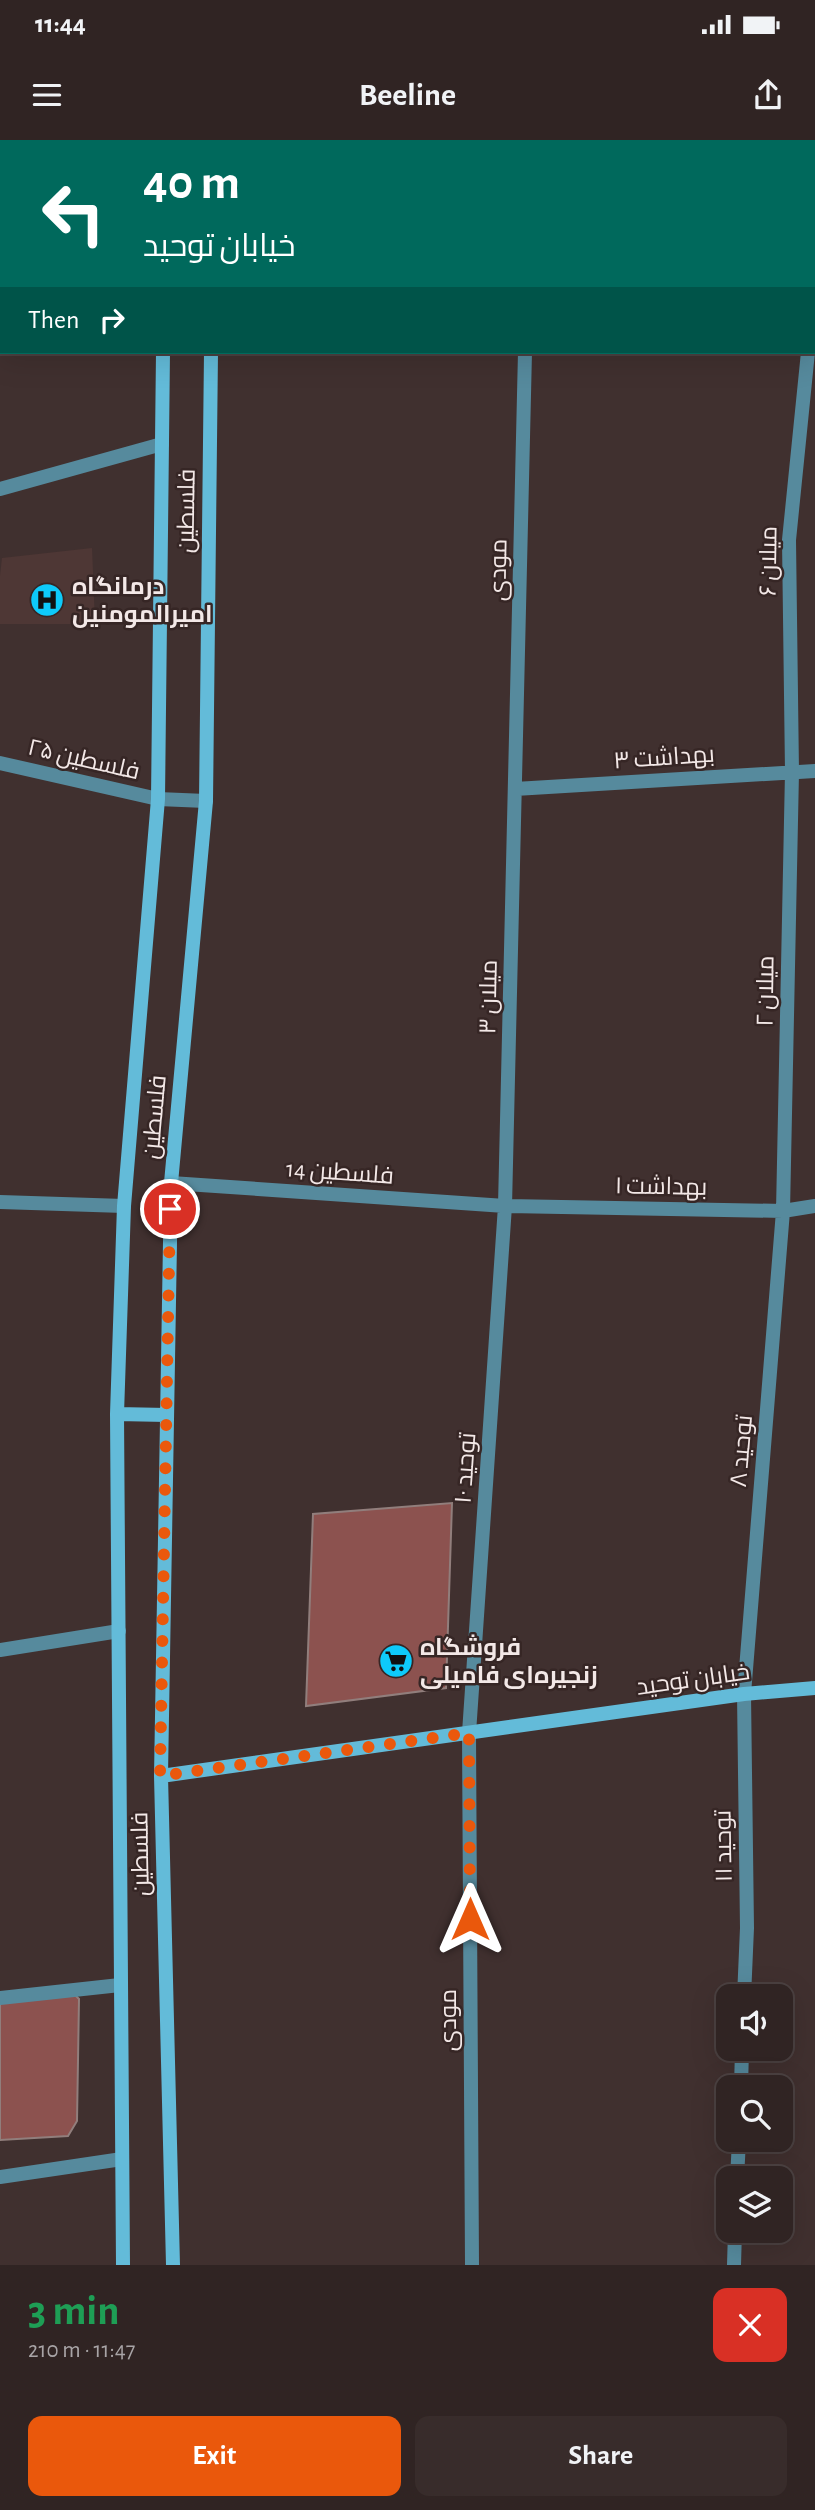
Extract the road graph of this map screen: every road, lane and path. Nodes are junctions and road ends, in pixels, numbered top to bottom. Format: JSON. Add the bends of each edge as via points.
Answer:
{"nodes":[{"id":1,"x":163,"y":354,"type":"edge"},
{"id":2,"x":211,"y":354,"type":"edge"},
{"id":3,"x":525,"y":354,"type":"edge"},
{"id":4,"x":808,"y":354,"type":"edge"},
{"id":5,"x":162,"y":444,"type":"junction"},
{"id":6,"x":0,"y":489,"type":"edge"},
{"id":7,"x":0,"y":763,"type":"edge"},
{"id":8,"x":815,"y":771,"type":"edge"},
{"id":9,"x":792,"y":772,"type":"junction"},
{"id":10,"x":515,"y":789,"type":"junction"},
{"id":11,"x":158,"y":799,"type":"junction"},
{"id":12,"x":206,"y":801,"type":"junction"},
{"id":13,"x":171,"y":1183,"type":"junction"},
{"id":14,"x":0,"y":1202,"type":"edge"},
{"id":15,"x":124,"y":1206,"type":"junction"},
{"id":16,"x":505,"y":1206,"type":"junction"},
{"id":17,"x":815,"y":1206,"type":"edge"},
{"id":18,"x":783,"y":1211,"type":"junction"},
{"id":19,"x":117,"y":1414,"type":"junction"},
{"id":20,"x":167,"y":1415,"type":"junction"},
{"id":21,"x":120,"y":1631,"type":"junction"},
{"id":22,"x":0,"y":1650,"type":"edge"},
{"id":23,"x":815,"y":1688,"type":"edge"},
{"id":24,"x":744,"y":1694,"type":"junction"},
{"id":25,"x":469,"y":1733,"type":"junction"},
{"id":26,"x":160,"y":1776,"type":"junction"},
{"id":27,"x":745,"y":1984,"type":"edge"},
{"id":28,"x":120,"y":1985,"type":"junction"},
{"id":29,"x":0,"y":1998,"type":"edge"},
{"id":30,"x":122,"y":2159,"type":"junction"},
{"id":31,"x":0,"y":2177,"type":"edge"},
{"id":32,"x":735,"y":2243,"type":"edge"},
{"id":33,"x":123,"y":2265,"type":"edge"},
{"id":34,"x":173,"y":2265,"type":"edge"},
{"id":35,"x":472,"y":2265,"type":"edge"},
{"id":36,"x":734,"y":2265,"type":"edge"}],
"edges":[{"from":1,"to":5,"type":"street","name":"فلسطین"},
{"from":2,"to":12,"type":"street","name":"فلسطین"},
{"from":3,"to":10,"type":"street","name":"مودی"},
{"from":4,"to":9,"type":"street","name":"میلان ۶","via":[[789,540]]},
{"from":5,"to":6,"type":"street"},
{"from":5,"to":11,"type":"street","name":"فلسطین"},
{"from":7,"to":11,"type":"street","name":"فلسطین ۲۵"},
{"from":8,"to":9,"type":"street","name":"بهداشت ۳"},
{"from":9,"to":10,"type":"street","name":"بهداشت ۳"},
{"from":9,"to":18,"type":"street","name":"میلان ۲"},
{"from":10,"to":16,"type":"street","name":"میلان ۳"},
{"from":11,"to":12,"type":"street","name":"فلسطین ۲۵"},
{"from":11,"to":15,"type":"street","name":"فلسطین"},
{"from":12,"to":13,"type":"street","name":"فلسطین"},
{"from":13,"to":16,"type":"street","name":"فلسطین 14"},
{"from":13,"to":20,"type":"street","name":"فلسطین"},
{"from":14,"to":15,"type":"street"},
{"from":15,"to":19,"type":"street","name":"فلسطین"},
{"from":16,"to":18,"type":"street","name":"بهداشت ۱"},
{"from":16,"to":25,"type":"street","name":"توحید ۱۰"},
{"from":17,"to":18,"type":"street","name":"بهداشت ۱"},
{"from":18,"to":24,"type":"street","name":"توحید ۸"},
{"from":19,"to":20,"type":"street"},
{"from":19,"to":21,"type":"street","name":"فلسطین"},
{"from":20,"to":26,"type":"street","name":"فلسطین"},
{"from":21,"to":22,"type":"street"},
{"from":21,"to":28,"type":"street","name":"فلسطین"},
{"from":23,"to":24,"type":"street","name":"خیابان توحید"},
{"from":24,"to":25,"type":"street","name":"خیابان توحید"},
{"from":24,"to":27,"type":"street","name":"توحید ۱۱"},
{"from":25,"to":26,"type":"street","name":"خیابان توحید"},
{"from":25,"to":35,"type":"street","name":"مودی"},
{"from":26,"to":34,"type":"street","name":"فلسطین"},
{"from":28,"to":29,"type":"street"},
{"from":28,"to":30,"type":"street","name":"فلسطین"},
{"from":30,"to":31,"type":"street"},
{"from":30,"to":33,"type":"street","name":"فلسطین"},
{"from":32,"to":36,"type":"street"}]}
